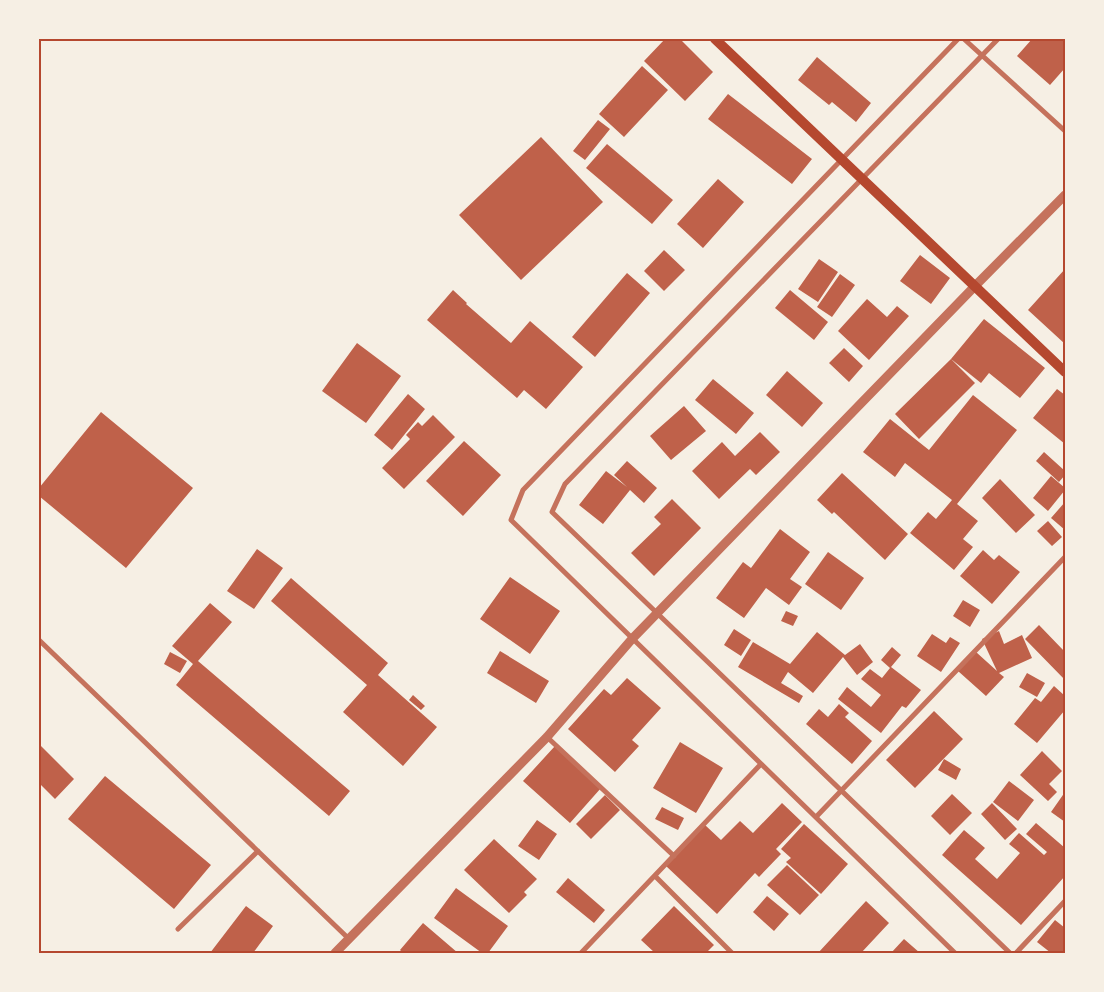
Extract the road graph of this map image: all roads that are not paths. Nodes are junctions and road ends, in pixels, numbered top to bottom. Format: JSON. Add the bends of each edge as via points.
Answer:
{"nodes":[{"id":1,"x":715,"y":39,"type":"edge"},
{"id":2,"x":958,"y":39,"type":"edge"},
{"id":3,"x":964,"y":39,"type":"edge"},
{"id":4,"x":998,"y":39,"type":"edge"},
{"id":5,"x":982,"y":55,"type":"junction"},
{"id":6,"x":1065,"y":131,"type":"edge"},
{"id":7,"x":842,"y":160,"type":"junction"},
{"id":8,"x":862,"y":179,"type":"junction"},
{"id":9,"x":1065,"y":195,"type":"edge"},
{"id":10,"x":975,"y":286,"type":"junction"},
{"id":11,"x":1065,"y":372,"type":"edge"},
{"id":12,"x":1065,"y":557,"type":"edge"},
{"id":13,"x":657,"y":613,"type":"junction"},
{"id":14,"x":632,"y":639,"type":"junction"},
{"id":15,"x":39,"y":640,"type":"edge"},
{"id":16,"x":548,"y":737,"type":"junction"},
{"id":17,"x":762,"y":764,"type":"junction"},
{"id":18,"x":841,"y":791,"type":"junction"},
{"id":19,"x":816,"y":817,"type":"junction"},
{"id":20,"x":258,"y":851,"type":"junction"},
{"id":21,"x":674,"y":856,"type":"junction"},
{"id":22,"x":654,"y":876,"type":"junction"},
{"id":23,"x":1065,"y":901,"type":"edge"},
{"id":24,"x":178,"y":929,"type":"dead end"},
{"id":25,"x":349,"y":939,"type":"junction"},
{"id":26,"x":335,"y":953,"type":"edge"},
{"id":27,"x":581,"y":953,"type":"edge"},
{"id":28,"x":732,"y":953,"type":"edge"},
{"id":29,"x":955,"y":953,"type":"edge"},
{"id":30,"x":1010,"y":953,"type":"edge"},
{"id":31,"x":1016,"y":953,"type":"edge"}],
"edges":[{"from":1,"to":7,"type":"main road"},
{"from":2,"to":7,"type":"street"},
{"from":3,"to":5,"type":"street"},
{"from":4,"to":5,"type":"street"},
{"from":5,"to":6,"type":"street"},
{"from":5,"to":8,"type":"street"},
{"from":7,"to":8,"type":"main road"},
{"from":7,"to":14,"type":"street","via":[[523,490],[511,520]]},
{"from":8,"to":10,"type":"main road"},
{"from":8,"to":13,"type":"street","via":[[565,484],[552,512]]},
{"from":9,"to":10,"type":"street"},
{"from":10,"to":11,"type":"main road"},
{"from":10,"to":13,"type":"street"},
{"from":12,"to":18,"type":"street"},
{"from":13,"to":14,"type":"street"},
{"from":13,"to":18,"type":"street"},
{"from":14,"to":16,"type":"street"},
{"from":14,"to":17,"type":"street"},
{"from":15,"to":20,"type":"street"},
{"from":16,"to":21,"type":"street"},
{"from":16,"to":25,"type":"street"},
{"from":17,"to":19,"type":"street"},
{"from":17,"to":21,"type":"street"},
{"from":18,"to":19,"type":"street"},
{"from":18,"to":30,"type":"street"},
{"from":19,"to":29,"type":"street"},
{"from":20,"to":24,"type":"street"},
{"from":20,"to":25,"type":"street"},
{"from":21,"to":22,"type":"street"},
{"from":22,"to":27,"type":"street"},
{"from":22,"to":28,"type":"street"},
{"from":23,"to":31,"type":"street"},
{"from":25,"to":26,"type":"street"}]}
